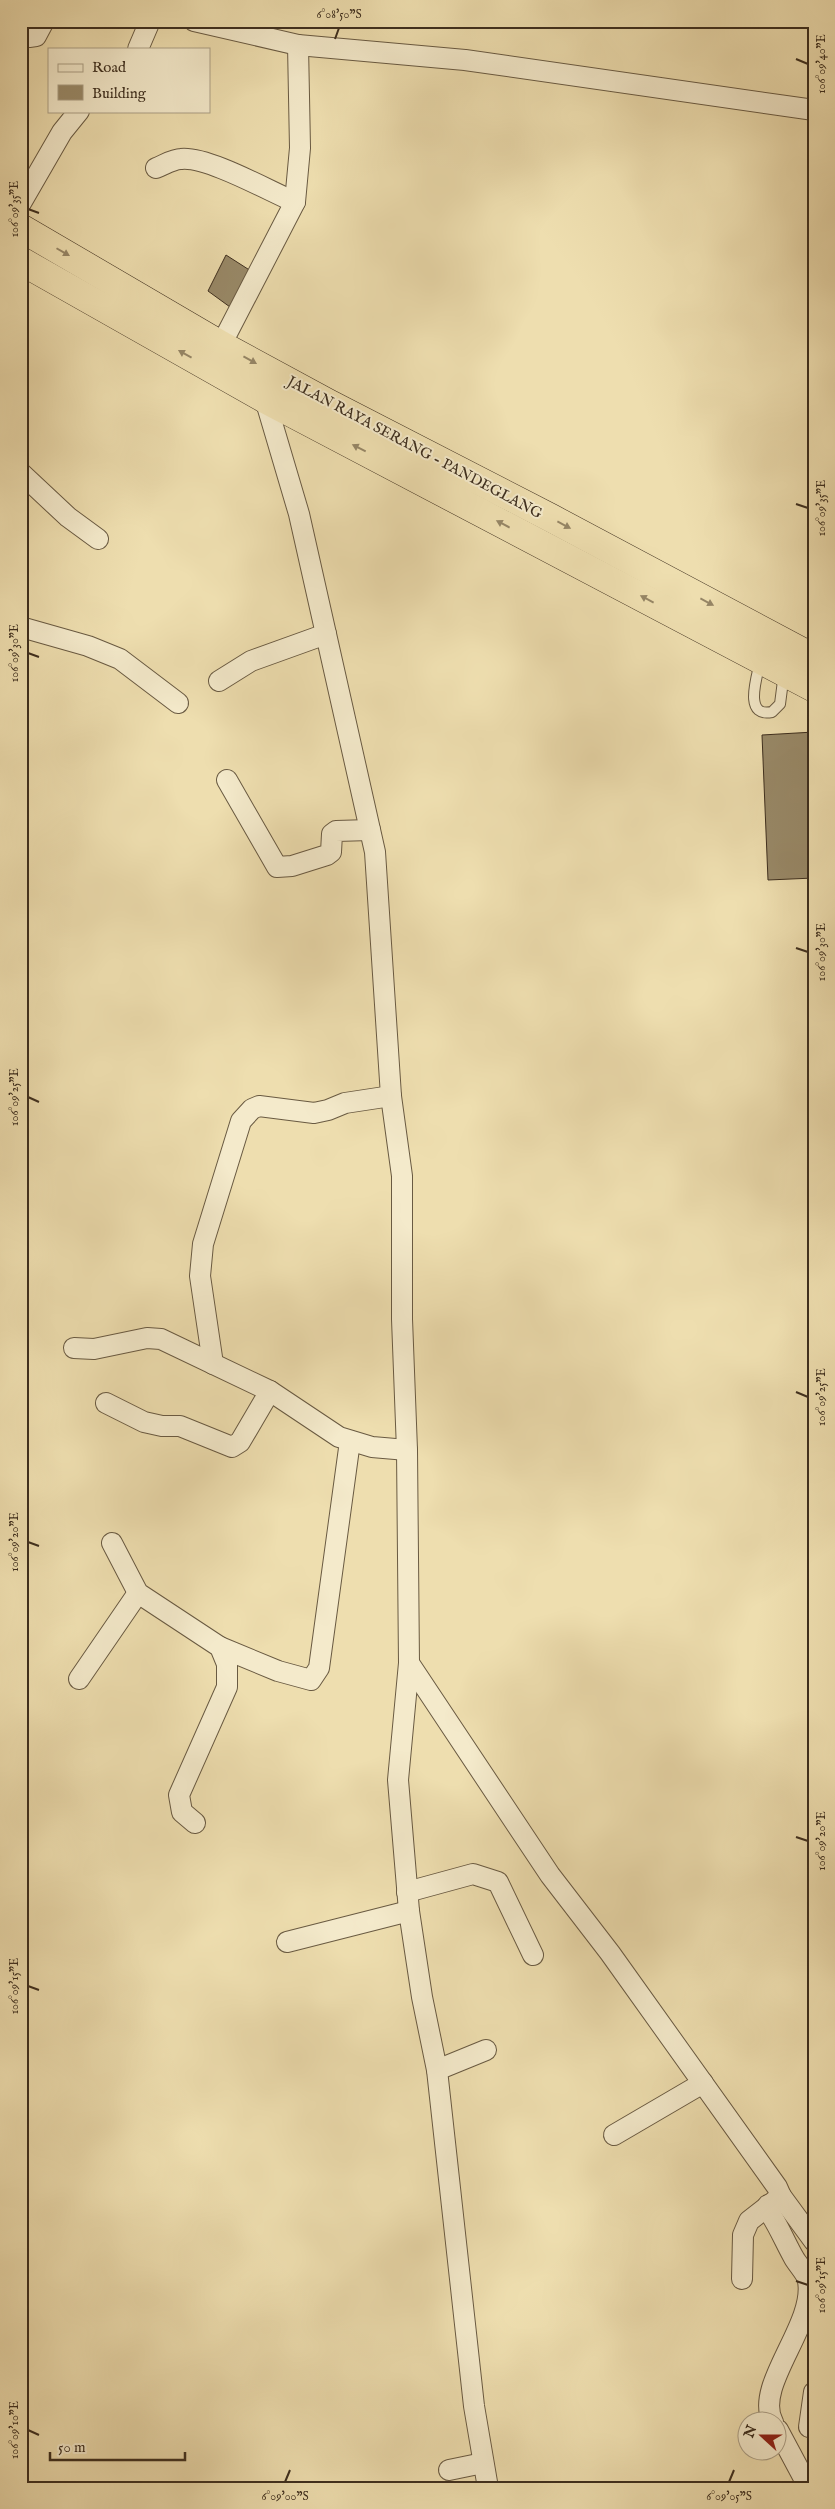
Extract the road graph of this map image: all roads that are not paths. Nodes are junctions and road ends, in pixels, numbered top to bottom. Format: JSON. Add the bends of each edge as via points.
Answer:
{"nodes":[{"id":1,"x":44,"y":21,"type":"edge"},
{"id":2,"x":150,"y":21,"type":"edge"},
{"id":3,"x":194,"y":21,"type":"edge"},
{"id":4,"x":21,"y":34,"type":"edge"},
{"id":5,"x":298,"y":45,"type":"junction"},
{"id":6,"x":138,"y":48,"type":"edge"},
{"id":7,"x":814,"y":110,"type":"edge"},
{"id":8,"x":77,"y":112,"type":"edge"},
{"id":9,"x":156,"y":168,"type":"dead end"},
{"id":10,"x":295,"y":202,"type":"junction"},
{"id":11,"x":21,"y":203,"type":"edge"},
{"id":12,"x":21,"y":228,"type":"edge"},
{"id":13,"x":21,"y":261,"type":"edge"},
{"id":14,"x":221,"y":344,"type":"junction"},
{"id":15,"x":265,"y":399,"type":"junction"},
{"id":16,"x":21,"y":473,"type":"edge"},
{"id":17,"x":98,"y":539,"type":"dead end"},
{"id":18,"x":21,"y":628,"type":"edge"},
{"id":19,"x":326,"y":634,"type":"junction"},
{"id":20,"x":814,"y":658,"type":"edge"},
{"id":21,"x":760,"y":659,"type":"junction"},
{"id":22,"x":784,"y":672,"type":"junction"},
{"id":23,"x":218,"y":681,"type":"dead end"},
{"id":24,"x":814,"y":688,"type":"edge"},
{"id":25,"x":178,"y":703,"type":"dead end"},
{"id":26,"x":226,"y":780,"type":"dead end"},
{"id":27,"x":370,"y":830,"type":"junction"},
{"id":28,"x":383,"y":1098,"type":"junction"},
{"id":29,"x":74,"y":1348,"type":"dead end"},
{"id":30,"x":213,"y":1364,"type":"junction"},
{"id":31,"x":270,"y":1391,"type":"junction"},
{"id":32,"x":106,"y":1404,"type":"dead end"},
{"id":33,"x":361,"y":1444,"type":"junction"},
{"id":34,"x":407,"y":1450,"type":"junction"},
{"id":35,"x":112,"y":1543,"type":"dead end"},
{"id":36,"x":138,"y":1594,"type":"junction"},
{"id":37,"x":220,"y":1647,"type":"junction"},
{"id":38,"x":409,"y":1662,"type":"junction"},
{"id":39,"x":79,"y":1679,"type":"dead end"},
{"id":40,"x":195,"y":1823,"type":"dead end"},
{"id":41,"x":408,"y":1902,"type":"junction"},
{"id":42,"x":287,"y":1942,"type":"dead end"},
{"id":43,"x":533,"y":1955,"type":"dead end"},
{"id":44,"x":486,"y":2050,"type":"dead end"},
{"id":45,"x":437,"y":2070,"type":"junction"},
{"id":46,"x":694,"y":2088,"type":"junction"},
{"id":47,"x":614,"y":2135,"type":"dead end"},
{"id":48,"x":773,"y":2201,"type":"junction"},
{"id":49,"x":814,"y":2241,"type":"edge"},
{"id":50,"x":742,"y":2279,"type":"dead end"},
{"id":51,"x":814,"y":2392,"type":"edge"},
{"id":52,"x":771,"y":2412,"type":"edge"},
{"id":53,"x":809,"y":2427,"type":"dead end"},
{"id":54,"x":788,"y":2449,"type":"edge"},
{"id":55,"x":483,"y":2463,"type":"junction"},
{"id":56,"x":448,"y":2470,"type":"dead end"},
{"id":57,"x":488,"y":2488,"type":"edge"},
{"id":58,"x":809,"y":2488,"type":"edge"}],
"edges":[{"from":1,"to":4,"type":"street","via":[[36,36]]},
{"from":2,"to":6,"type":"street"},
{"from":3,"to":5,"type":"street"},
{"from":5,"to":7,"type":"street","via":[[465,60]]},
{"from":5,"to":10,"type":"street","via":[[300,148]]},
{"from":8,"to":11,"type":"street"},
{"from":9,"to":10,"type":"street","via":[[181,158],[195,160]]},
{"from":10,"to":14,"type":"street"},
{"from":12,"to":14,"type":"highway","name":"JALAN RAYA SERANG - PANDEGLANG","one_way":true},
{"from":15,"to":13,"type":"highway","name":"JALAN RAYA SERANG - PANDEGLANG","one_way":true},
{"from":14,"to":20,"type":"highway","name":"JALAN RAYA SERANG - PANDEGLANG","one_way":true},
{"from":15,"to":19,"type":"street","via":[[299,514]]},
{"from":21,"to":15,"type":"highway","name":"JALAN RAYA SERANG - PANDEGLANG","one_way":true},
{"from":16,"to":17,"type":"street","via":[[68,518]]},
{"from":18,"to":25,"type":"street","via":[[88,646],[120,659]]},
{"from":19,"to":23,"type":"street","via":[[251,662]]},
{"from":19,"to":27,"type":"street"},
{"from":21,"to":22,"type":"highway","name":"JALAN RAYA SERANG - PANDEGLANG"},
{"from":21,"to":22,"type":"lane","via":[[753,701],[758,710],[772,712],[780,704]]},
{"from":22,"to":24,"type":"highway","name":"JALAN RAYA SERANG - PANDEGLANG"},
{"from":26,"to":27,"type":"street","via":[[277,868],[327,855],[331,852],[332,834],[336,831]]},
{"from":27,"to":28,"type":"street","via":[[376,852],[378,884]]},
{"from":28,"to":30,"type":"street","via":[[345,1103],[314,1112],[259,1106],[240,1121],[203,1244],[200,1276]]},
{"from":28,"to":34,"type":"street","via":[[402,1176],[402,1319]]},
{"from":29,"to":30,"type":"street","via":[[94,1349],[160,1338]]},
{"from":30,"to":31,"type":"street"},
{"from":31,"to":32,"type":"street","via":[[240,1442],[232,1447],[180,1426],[144,1422]]},
{"from":31,"to":33,"type":"street","via":[[316,1424]]},
{"from":33,"to":34,"type":"street"},
{"from":33,"to":37,"type":"street","via":[[319,1668],[311,1680]]},
{"from":34,"to":38,"type":"street"},
{"from":35,"to":36,"type":"street"},
{"from":36,"to":37,"type":"street"},
{"from":36,"to":39,"type":"street"},
{"from":37,"to":40,"type":"street","via":[[227,1664],[227,1687],[179,1795],[182,1812]]},
{"from":38,"to":41,"type":"street","via":[[398,1780]]},
{"from":38,"to":46,"type":"street","via":[[550,1875],[610,1952]]},
{"from":41,"to":42,"type":"street"},
{"from":41,"to":43,"type":"street","via":[[473,1874],[498,1882]]},
{"from":41,"to":45,"type":"street"},
{"from":44,"to":45,"type":"street"},
{"from":45,"to":55,"type":"street"},
{"from":46,"to":47,"type":"street"},
{"from":46,"to":48,"type":"street","via":[[760,2161]]},
{"from":48,"to":49,"type":"street"},
{"from":48,"to":50,"type":"street","via":[[749,2221],[744,2235]]},
{"from":48,"to":52,"type":"street","via":[[771,2215],[808,2280],[802,2324],[773,2383]]},
{"from":51,"to":53,"type":"street"},
{"from":54,"to":58,"type":"street"},
{"from":55,"to":56,"type":"street"},
{"from":55,"to":57,"type":"street"}]}
